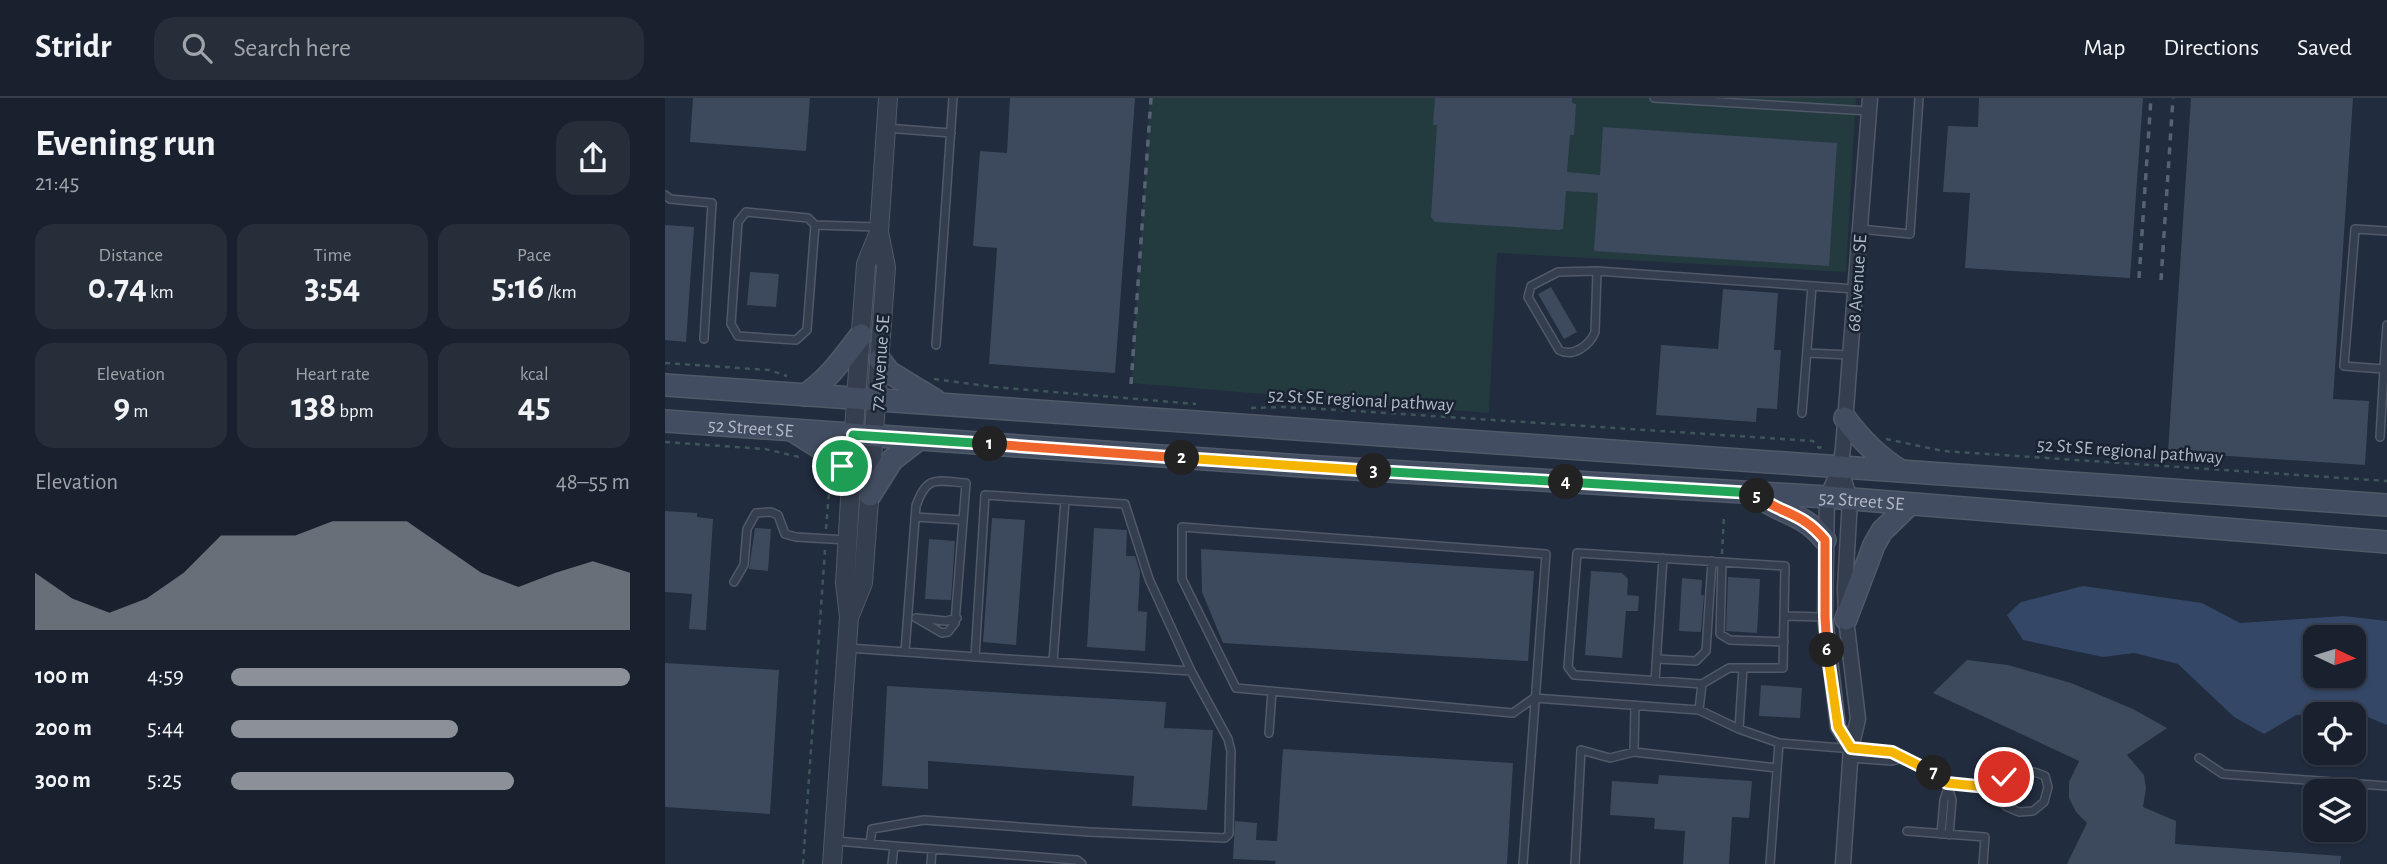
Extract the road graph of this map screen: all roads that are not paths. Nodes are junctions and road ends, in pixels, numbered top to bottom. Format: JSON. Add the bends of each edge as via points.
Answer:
{"nodes":[{"id":1,"x":888,"y":98,"type":"edge"},
{"id":2,"x":953,"y":98,"type":"edge"},
{"id":3,"x":1654,"y":98,"type":"edge"},
{"id":4,"x":1919,"y":98,"type":"edge"},
{"id":5,"x":1869,"y":105,"type":"edge"},
{"id":6,"x":886,"y":128,"type":"junction"},
{"id":7,"x":951,"y":133,"type":"junction"},
{"id":8,"x":665,"y":195,"type":"edge"},
{"id":9,"x":815,"y":225,"type":"junction"},
{"id":10,"x":1860,"y":229,"type":"junction"},
{"id":11,"x":879,"y":230,"type":"junction"},
{"id":12,"x":2387,"y":231,"type":"edge"},
{"id":13,"x":1597,"y":271,"type":"junction"},
{"id":14,"x":1812,"y":286,"type":"junction"},
{"id":15,"x":1856,"y":289,"type":"junction"},
{"id":16,"x":2387,"y":325,"type":"edge"},
{"id":17,"x":861,"y":335,"type":"junction"},
{"id":18,"x":704,"y":339,"type":"dead end"},
{"id":19,"x":936,"y":345,"type":"dead end"},
{"id":20,"x":2386,"y":352,"type":"edge"},
{"id":21,"x":1807,"y":353,"type":"junction"},
{"id":22,"x":1850,"y":355,"type":"junction"},
{"id":23,"x":880,"y":360,"type":"junction"},
{"id":24,"x":2383,"y":369,"type":"junction"},
{"id":25,"x":665,"y":385,"type":"edge"},
{"id":26,"x":805,"y":394,"type":"junction"},
{"id":27,"x":866,"y":399,"type":"junction"},
{"id":28,"x":943,"y":404,"type":"junction"},
{"id":29,"x":1802,"y":413,"type":"dead end"},
{"id":30,"x":1845,"y":418,"type":"junction"},
{"id":31,"x":665,"y":421,"type":"edge"},
{"id":32,"x":794,"y":430,"type":"junction"},
{"id":33,"x":864,"y":435,"type":"junction"},
{"id":34,"x":2379,"y":437,"type":"dead end"},
{"id":35,"x":919,"y":439,"type":"junction"},
{"id":36,"x":1840,"y":468,"type":"junction"},
{"id":37,"x":1903,"y":472,"type":"junction"},
{"id":38,"x":851,"y":476,"type":"junction"},
{"id":39,"x":1753,"y":493,"type":"junction"},
{"id":40,"x":870,"y":495,"type":"junction"},
{"id":41,"x":1827,"y":497,"type":"junction"},
{"id":42,"x":1850,"y":499,"type":"junction"},
{"id":43,"x":1065,"y":500,"type":"junction"},
{"id":44,"x":1910,"y":504,"type":"junction"},
{"id":45,"x":2387,"y":505,"type":"edge"},
{"id":46,"x":915,"y":517,"type":"junction"},
{"id":47,"x":963,"y":520,"type":"junction"},
{"id":48,"x":848,"y":540,"type":"junction"},
{"id":49,"x":1825,"y":540,"type":"junction"},
{"id":50,"x":2387,"y":542,"type":"edge"},
{"id":51,"x":1663,"y":558,"type":"junction"},
{"id":52,"x":1712,"y":561,"type":"junction"},
{"id":53,"x":1722,"y":562,"type":"junction"},
{"id":54,"x":734,"y":582,"type":"dead end"},
{"id":55,"x":1784,"y":615,"type":"junction"},
{"id":56,"x":849,"y":617,"type":"junction"},
{"id":57,"x":1825,"y":617,"type":"junction"},
{"id":58,"x":912,"y":618,"type":"junction"},
{"id":59,"x":957,"y":618,"type":"junction"},
{"id":60,"x":1846,"y":619,"type":"junction"},
{"id":61,"x":1784,"y":642,"type":"junction"},
{"id":62,"x":847,"y":648,"type":"junction"},
{"id":63,"x":905,"y":652,"type":"junction"},
{"id":64,"x":975,"y":657,"type":"junction"},
{"id":65,"x":1657,"y":659,"type":"junction"},
{"id":66,"x":1053,"y":662,"type":"junction"},
{"id":67,"x":1743,"y":668,"type":"junction"},
{"id":68,"x":1191,"y":671,"type":"junction"},
{"id":69,"x":1655,"y":681,"type":"junction"},
{"id":70,"x":1702,"y":684,"type":"junction"},
{"id":71,"x":1272,"y":691,"type":"junction"},
{"id":72,"x":1534,"y":698,"type":"junction"},
{"id":73,"x":1635,"y":705,"type":"junction"},
{"id":74,"x":1699,"y":710,"type":"junction"},
{"id":75,"x":1739,"y":729,"type":"junction"},
{"id":76,"x":1269,"y":733,"type":"dead end"},
{"id":77,"x":1779,"y":743,"type":"junction"},
{"id":78,"x":1634,"y":752,"type":"junction"},
{"id":79,"x":1851,"y":753,"type":"junction"},
{"id":80,"x":2199,"y":758,"type":"dead end"},
{"id":81,"x":1777,"y":768,"type":"junction"},
{"id":82,"x":1948,"y":784,"type":"junction"},
{"id":83,"x":2387,"y":786,"type":"edge"},
{"id":84,"x":1987,"y":787,"type":"junction"},
{"id":85,"x":1907,"y":831,"type":"dead end"},
{"id":86,"x":1945,"y":834,"type":"junction"},
{"id":87,"x":833,"y":841,"type":"junction"},
{"id":88,"x":870,"y":844,"type":"junction"},
{"id":89,"x":894,"y":846,"type":"junction"},
{"id":90,"x":932,"y":849,"type":"junction"},
{"id":91,"x":832,"y":864,"type":"edge"},
{"id":92,"x":893,"y":864,"type":"edge"},
{"id":93,"x":931,"y":864,"type":"edge"},
{"id":94,"x":1082,"y":864,"type":"edge"},
{"id":95,"x":1523,"y":864,"type":"edge"},
{"id":96,"x":1575,"y":864,"type":"edge"},
{"id":97,"x":1770,"y":864,"type":"edge"},
{"id":98,"x":1843,"y":864,"type":"edge"},
{"id":99,"x":1983,"y":864,"type":"edge"}],
"edges":[{"from":1,"to":6,"type":"street","name":"72 Avenue SE"},
{"from":2,"to":7,"type":"lane"},
{"from":3,"to":5,"type":"lane"},
{"from":4,"to":10,"type":"lane","via":[[1910,234]]},
{"from":5,"to":10,"type":"street","name":"68 Avenue SE"},
{"from":6,"to":7,"type":"lane"},
{"from":6,"to":11,"type":"street","name":"72 Avenue SE"},
{"from":7,"to":19,"type":"lane"},
{"from":8,"to":18,"type":"lane","via":[[712,203]]},
{"from":9,"to":9,"type":"lane","via":[[808,218],[746,212],[738,222],[731,324],[738,336],[796,340],[807,330]]},
{"from":9,"to":11,"type":"lane"},
{"from":10,"to":15,"type":"street","name":"68 Avenue SE"},
{"from":11,"to":17,"type":"street","name":"72 Avenue SE","via":[[866,264]]},
{"from":11,"to":23,"type":"street","name":"72 Avenue SE","via":[[886,267]]},
{"from":12,"to":24,"type":"lane","via":[[2355,229],[2344,366]]},
{"from":13,"to":13,"type":"lane","via":[[1558,272],[1529,291],[1528,297],[1559,350],[1566,354],[1592,340],[1595,332]]},
{"from":13,"to":14,"type":"lane"},
{"from":14,"to":15,"type":"lane"},
{"from":14,"to":21,"type":"lane"},
{"from":15,"to":22,"type":"street","name":"68 Avenue SE"},
{"from":16,"to":20,"type":"lane"},
{"from":17,"to":26,"type":"main road","via":[[822,384]]},
{"from":17,"to":27,"type":"street","name":"72 Avenue SE"},
{"from":20,"to":24,"type":"lane"},
{"from":21,"to":22,"type":"lane"},
{"from":21,"to":29,"type":"lane"},
{"from":22,"to":30,"type":"street","name":"68 Avenue SE"},
{"from":23,"to":27,"type":"street","name":"72 Avenue SE"},
{"from":23,"to":28,"type":"main road","via":[[893,375]]},
{"from":24,"to":34,"type":"lane"},
{"from":25,"to":26,"type":"main road","name":"52 Street SE"},
{"from":26,"to":27,"type":"main road","name":"52 Street SE"},
{"from":27,"to":28,"type":"main road","name":"52 Street SE"},
{"from":27,"to":33,"type":"street","name":"72 Avenue SE"},
{"from":28,"to":36,"type":"main road","name":"52 Street SE"},
{"from":30,"to":36,"type":"street","name":"68 Avenue SE"},
{"from":30,"to":37,"type":"main road","via":[[1875,452]]},
{"from":31,"to":32,"type":"main road","name":"52 Street SE"},
{"from":32,"to":33,"type":"main road","name":"52 Street SE"},
{"from":32,"to":38,"type":"main road","via":[[830,454]]},
{"from":33,"to":35,"type":"main road","name":"52 Street SE"},
{"from":33,"to":38,"type":"street","name":"72 Avenue SE"},
{"from":33,"to":40,"type":"street","name":"72 Avenue SE"},
{"from":35,"to":39,"type":"main road","name":"52 Street SE"},
{"from":35,"to":40,"type":"main road","via":[[893,460]]},
{"from":36,"to":37,"type":"main road","name":"52 Street SE"},
{"from":36,"to":41,"type":"street","name":"68 Avenue SE"},
{"from":36,"to":42,"type":"street","name":"68 Avenue SE"},
{"from":37,"to":45,"type":"main road","name":"52 Street SE"},
{"from":38,"to":48,"type":"street","name":"72 Avenue SE"},
{"from":39,"to":41,"type":"main road","name":"52 Street SE"},
{"from":39,"to":49,"type":"main road","via":[[1808,521]]},
{"from":40,"to":56,"type":"street","name":"72 Avenue SE","via":[[863,583]]},
{"from":41,"to":42,"type":"main road","name":"52 Street SE"},
{"from":41,"to":49,"type":"street","name":"68 Avenue SE"},
{"from":42,"to":44,"type":"main road","name":"52 Street SE"},
{"from":42,"to":60,"type":"street","name":"68 Avenue SE"},
{"from":43,"to":64,"type":"lane","via":[[985,495]]},
{"from":43,"to":66,"type":"lane"},
{"from":43,"to":68,"type":"lane","via":[[1125,503],[1149,579]]},
{"from":44,"to":50,"type":"main road","name":"52 Street SE"},
{"from":44,"to":60,"type":"main road","via":[[1874,545]]},
{"from":46,"to":47,"type":"lane"},
{"from":46,"to":47,"type":"lane","via":[[922,489],[930,483],[953,482],[966,483]]},
{"from":46,"to":58,"type":"lane"},
{"from":47,"to":59,"type":"lane"},
{"from":48,"to":54,"type":"lane","via":[[785,534],[778,514],[756,513],[747,528],[744,565]]},
{"from":48,"to":56,"type":"street","name":"72 Avenue SE","via":[[845,583]]},
{"from":49,"to":57,"type":"street","name":"68 Avenue SE"},
{"from":51,"to":52,"type":"lane"},
{"from":51,"to":65,"type":"lane"},
{"from":51,"to":69,"type":"lane","via":[[1577,553],[1568,667],[1574,676]]},
{"from":52,"to":53,"type":"lane"},
{"from":52,"to":65,"type":"lane","via":[[1706,651],[1696,660]]},
{"from":53,"to":55,"type":"lane","via":[[1785,566]]},
{"from":53,"to":61,"type":"lane","via":[[1720,634],[1730,640]]},
{"from":55,"to":57,"type":"lane"},
{"from":55,"to":61,"type":"lane"},
{"from":56,"to":62,"type":"street","name":"72 Avenue SE"},
{"from":57,"to":79,"type":"street","name":"68 Avenue SE","via":[[1838,727]]},
{"from":58,"to":59,"type":"lane"},
{"from":58,"to":59,"type":"lane","via":[[942,633],[952,629]]},
{"from":58,"to":63,"type":"lane"},
{"from":60,"to":79,"type":"street","name":"68 Avenue SE","via":[[1858,719]]},
{"from":61,"to":67,"type":"lane","via":[[1783,668]]},
{"from":62,"to":63,"type":"lane"},
{"from":62,"to":87,"type":"street","name":"72 Avenue SE"},
{"from":63,"to":64,"type":"lane"},
{"from":64,"to":66,"type":"lane"},
{"from":65,"to":69,"type":"lane"},
{"from":66,"to":68,"type":"lane"},
{"from":67,"to":70,"type":"lane","via":[[1729,668]]},
{"from":67,"to":75,"type":"lane"},
{"from":68,"to":88,"type":"lane","via":[[1231,751],[1229,834],[1225,838],[924,820],[872,828]]},
{"from":69,"to":70,"type":"lane"},
{"from":70,"to":74,"type":"lane"},
{"from":71,"to":72,"type":"lane","via":[[1513,713]]},
{"from":71,"to":72,"type":"lane","via":[[1236,688],[1182,579],[1182,527],[1546,554]]},
{"from":71,"to":76,"type":"lane"},
{"from":72,"to":73,"type":"lane"},
{"from":72,"to":95,"type":"lane"},
{"from":73,"to":74,"type":"lane"},
{"from":73,"to":78,"type":"lane"},
{"from":74,"to":75,"type":"lane"},
{"from":75,"to":77,"type":"lane"},
{"from":77,"to":79,"type":"lane"},
{"from":77,"to":81,"type":"lane"},
{"from":78,"to":81,"type":"lane"},
{"from":78,"to":96,"type":"lane","via":[[1610,758],[1581,750]]},
{"from":79,"to":82,"type":"lane","via":[[1892,752],[1943,777]]},
{"from":79,"to":98,"type":"street","name":"68 Avenue SE"},
{"from":80,"to":83,"type":"lane","via":[[2223,774]]},
{"from":81,"to":97,"type":"lane"},
{"from":82,"to":84,"type":"lane"},
{"from":82,"to":86,"type":"lane","via":[[1952,800]]},
{"from":84,"to":84,"type":"lane","via":[[2019,812],[2033,811],[2045,802],[2048,787],[2045,776],[2017,769]]},
{"from":85,"to":86,"type":"lane"},
{"from":86,"to":99,"type":"lane","via":[[1985,837]]},
{"from":87,"to":88,"type":"lane"},
{"from":87,"to":91,"type":"street","name":"72 Avenue SE"},
{"from":88,"to":89,"type":"lane"},
{"from":89,"to":90,"type":"lane"},
{"from":89,"to":92,"type":"lane"},
{"from":90,"to":93,"type":"lane"},
{"from":90,"to":94,"type":"lane"}]}
